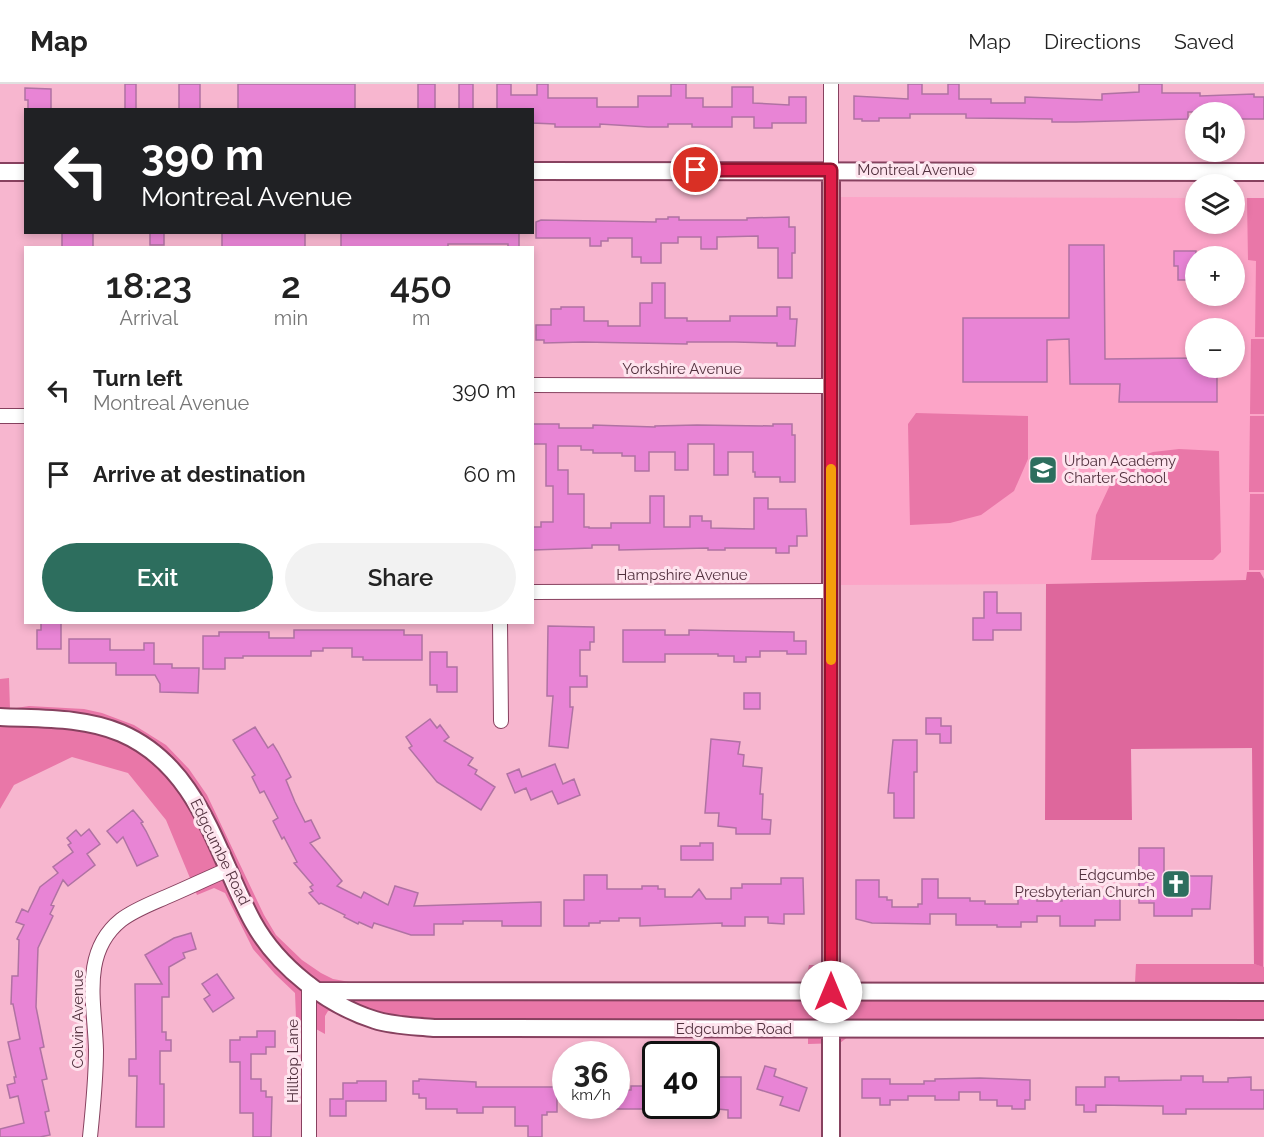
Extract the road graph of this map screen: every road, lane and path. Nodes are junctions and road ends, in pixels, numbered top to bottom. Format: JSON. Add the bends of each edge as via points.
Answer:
{"nodes":[{"id":1,"x":831,"y":84,"type":"edge"},
{"id":2,"x":831,"y":170,"type":"junction"},
{"id":3,"x":534,"y":171,"type":"edge"},
{"id":4,"x":1264,"y":171,"type":"edge"},
{"id":5,"x":0,"y":172,"type":"edge"},
{"id":6,"x":24,"y":172,"type":"edge"},
{"id":7,"x":534,"y":386,"type":"edge"},
{"id":8,"x":831,"y":386,"type":"junction"},
{"id":9,"x":0,"y":416,"type":"edge"},
{"id":10,"x":24,"y":416,"type":"edge"},
{"id":11,"x":831,"y":591,"type":"junction"},
{"id":12,"x":534,"y":592,"type":"edge"},
{"id":13,"x":500,"y":624,"type":"edge"},
{"id":14,"x":0,"y":717,"type":"edge"},
{"id":15,"x":501,"y":721,"type":"dead end"},
{"id":16,"x":229,"y":869,"type":"junction"},
{"id":17,"x":314,"y":988,"type":"junction"},
{"id":18,"x":831,"y":992,"type":"junction"},
{"id":19,"x":1264,"y":992,"type":"edge"},
{"id":20,"x":831,"y":1029,"type":"junction"},
{"id":21,"x":1264,"y":1029,"type":"edge"},
{"id":22,"x":90,"y":1137,"type":"edge"},
{"id":23,"x":309,"y":1137,"type":"edge"},
{"id":24,"x":831,"y":1137,"type":"edge"}],
"edges":[{"from":1,"to":2,"type":"street"},
{"from":2,"to":3,"type":"street","name":"Montreal Avenue"},
{"from":2,"to":4,"type":"street","name":"Montreal Avenue"},
{"from":2,"to":8,"type":"street"},
{"from":5,"to":6,"type":"street"},
{"from":7,"to":8,"type":"street","name":"Yorkshire Avenue"},
{"from":8,"to":11,"type":"street"},
{"from":9,"to":10,"type":"street"},
{"from":11,"to":12,"type":"street","name":"Hampshire Avenue"},
{"from":11,"to":18,"type":"street"},
{"from":13,"to":15,"type":"street"},
{"from":14,"to":16,"type":"street","name":"Edgcumbe Road","via":[[83,722],[122,733],[144,746],[161,758],[192,793]]},
{"from":16,"to":17,"type":"street","name":"Edgcumbe Road","via":[[265,940]]},
{"from":16,"to":22,"type":"street","name":"Colvin Avenue","via":[[135,910],[109,932],[101,945],[92,974],[96,1050]]},
{"from":17,"to":18,"type":"street"},
{"from":17,"to":20,"type":"street","name":"Edgcumbe Road","via":[[347,1009],[377,1021],[434,1028]]},
{"from":17,"to":23,"type":"street","name":"Hilltop Lane"},
{"from":18,"to":19,"type":"street"},
{"from":18,"to":20,"type":"street"},
{"from":20,"to":21,"type":"street","name":"Edgcumbe Road"},
{"from":20,"to":24,"type":"street"}]}
